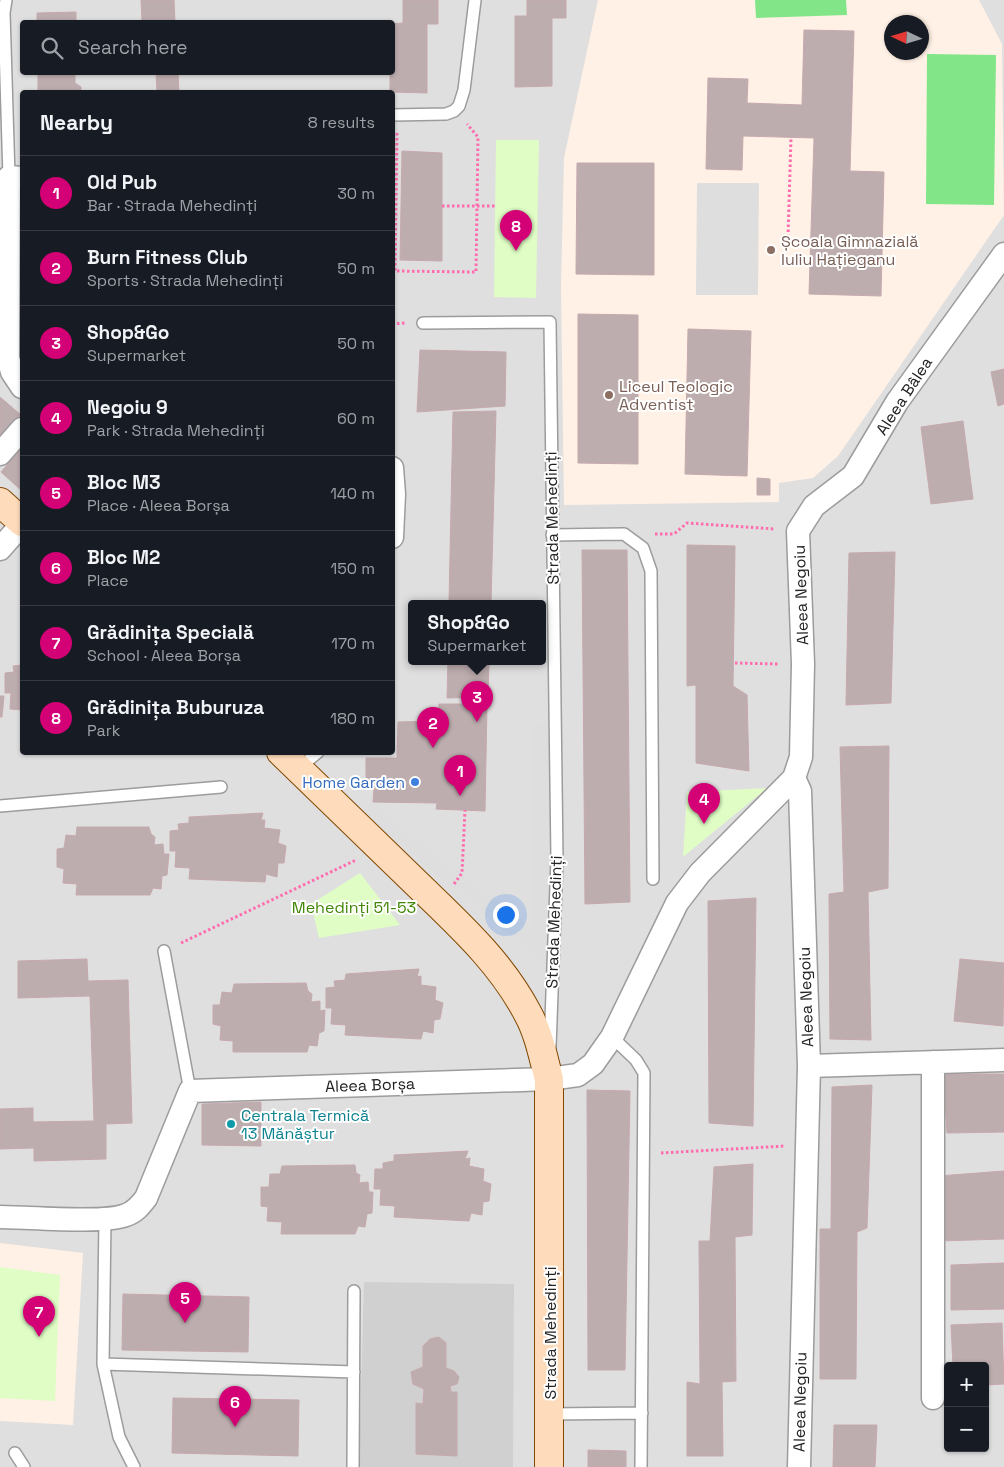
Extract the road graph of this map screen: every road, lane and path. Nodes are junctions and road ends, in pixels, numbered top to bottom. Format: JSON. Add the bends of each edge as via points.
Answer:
{"nodes":[{"id":1,"x":6,"y":0,"type":"edge"},
{"id":2,"x":474,"y":0,"type":"edge"},
{"id":3,"x":454,"y":111,"type":"junction"},
{"id":4,"x":395,"y":115,"type":"edge"},
{"id":5,"x":791,"y":137,"type":"dead end"},
{"id":6,"x":16,"y":178,"type":"edge"},
{"id":7,"x":442,"y":206,"type":"dead end"},
{"id":8,"x":477,"y":206,"type":"junction"},
{"id":9,"x":495,"y":206,"type":"dead end"},
{"id":10,"x":788,"y":237,"type":"dead end"},
{"id":11,"x":1004,"y":254,"type":"edge"},
{"id":12,"x":408,"y":323,"type":"dead end"},
{"id":13,"x":423,"y":323,"type":"dead end"},
{"id":14,"x":395,"y":324,"type":"edge"},
{"id":15,"x":20,"y":384,"type":"edge"},
{"id":16,"x":20,"y":431,"type":"edge"},
{"id":17,"x":0,"y":454,"type":"edge"},
{"id":18,"x":0,"y":502,"type":"edge"},
{"id":19,"x":20,"y":521,"type":"edge"},
{"id":20,"x":20,"y":525,"type":"edge"},
{"id":21,"x":798,"y":531,"type":"junction"},
{"id":22,"x":674,"y":534,"type":"dead end"},
{"id":23,"x":552,"y":535,"type":"junction"},
{"id":24,"x":0,"y":549,"type":"edge"},
{"id":25,"x":735,"y":663,"type":"dead end"},
{"id":26,"x":803,"y":664,"type":"junction"},
{"id":27,"x":299,"y":758,"type":"edge"},
{"id":28,"x":794,"y":778,"type":"junction"},
{"id":29,"x":221,"y":787,"type":"dead end"},
{"id":30,"x":0,"y":806,"type":"edge"},
{"id":31,"x":465,"y":810,"type":"dead end"},
{"id":32,"x":380,"y":848,"type":"junction"},
{"id":33,"x":462,"y":873,"type":"dead end"},
{"id":34,"x":653,"y":879,"type":"dead end"},
{"id":35,"x":164,"y":951,"type":"joint"},
{"id":36,"x":612,"y":1037,"type":"junction"},
{"id":37,"x":1004,"y":1060,"type":"edge"},
{"id":38,"x":932,"y":1062,"type":"junction"},
{"id":39,"x":808,"y":1066,"type":"junction"},
{"id":40,"x":549,"y":1079,"type":"junction"},
{"id":41,"x":190,"y":1091,"type":"junction"},
{"id":42,"x":806,"y":1144,"type":"junction"},
{"id":43,"x":643,"y":1154,"type":"junction"},
{"id":44,"x":0,"y":1217,"type":"edge"},
{"id":45,"x":105,"y":1218,"type":"junction"},
{"id":46,"x":354,"y":1291,"type":"dead end"},
{"id":47,"x":103,"y":1364,"type":"junction"},
{"id":48,"x":354,"y":1372,"type":"junction"},
{"id":49,"x":933,"y":1398,"type":"dead end"},
{"id":50,"x":642,"y":1413,"type":"junction"},
{"id":51,"x":550,"y":1414,"type":"junction"},
{"id":52,"x":15,"y":1453,"type":"dead end"},
{"id":53,"x":24,"y":1467,"type":"edge"},
{"id":54,"x":134,"y":1467,"type":"edge"},
{"id":55,"x":353,"y":1467,"type":"edge"},
{"id":56,"x":549,"y":1467,"type":"edge"},
{"id":57,"x":642,"y":1467,"type":"edge"},
{"id":58,"x":799,"y":1467,"type":"edge"}],
"edges":[{"from":1,"to":6,"type":"lane","via":[[4,13]]},
{"from":2,"to":3,"type":"lane","via":[[464,90]]},
{"from":3,"to":4,"type":"lane"},
{"from":3,"to":8,"type":"path","via":[[478,137]]},
{"from":4,"to":8,"type":"path","via":[[395,271],[476,272]]},
{"from":5,"to":10,"type":"path"},
{"from":6,"to":15,"type":"street","via":[[8,358]]},
{"from":7,"to":8,"type":"path"},
{"from":8,"to":9,"type":"path"},
{"from":11,"to":21,"type":"street","name":"Aleea Bâlea","via":[[897,402],[853,476],[814,506]]},
{"from":12,"to":14,"type":"path"},
{"from":13,"to":23,"type":"lane","name":"Strada Mehedinți","via":[[550,322]]},
{"from":16,"to":17,"type":"street"},
{"from":18,"to":19,"type":"street"},
{"from":20,"to":24,"type":"street"},
{"from":21,"to":22,"type":"path","via":[[687,523]]},
{"from":21,"to":26,"type":"street","name":"Aleea Negoiu"},
{"from":23,"to":34,"type":"lane","via":[[624,534],[643,548],[651,571]]},
{"from":23,"to":40,"type":"lane","name":"Strada Mehedinți","via":[[557,859]]},
{"from":25,"to":26,"type":"path"},
{"from":26,"to":28,"type":"street","name":"Aleea Negoiu","via":[[801,757]]},
{"from":27,"to":32,"type":"street","name":"Strada Mehedinți"},
{"from":28,"to":36,"type":"street","via":[[700,874],[677,903]]},
{"from":28,"to":39,"type":"street","name":"Aleea Negoiu","via":[[800,791]]},
{"from":29,"to":30,"type":"lane"},
{"from":31,"to":33,"type":"path"},
{"from":32,"to":35,"type":"path"},
{"from":32,"to":40,"type":"street","name":"Strada Mehedinți","via":[[470,934],[500,969],[529,1015]]},
{"from":35,"to":41,"type":"lane"},
{"from":36,"to":40,"type":"street","via":[[593,1064],[578,1076]]},
{"from":36,"to":43,"type":"lane","via":[[636,1060],[644,1073]]},
{"from":37,"to":38,"type":"street"},
{"from":38,"to":39,"type":"street"},
{"from":38,"to":49,"type":"street"},
{"from":39,"to":42,"type":"street","name":"Aleea Negoiu"},
{"from":40,"to":41,"type":"street","name":"Aleea Borșa"},
{"from":40,"to":51,"type":"street","name":"Strada Mehedinți"},
{"from":41,"to":45,"type":"street","via":[[146,1198],[137,1210],[124,1216]]},
{"from":42,"to":43,"type":"path"},
{"from":42,"to":58,"type":"street","name":"Aleea Negoiu"},
{"from":43,"to":50,"type":"lane"},
{"from":44,"to":45,"type":"street"},
{"from":45,"to":47,"type":"lane"},
{"from":46,"to":48,"type":"lane"},
{"from":47,"to":48,"type":"lane"},
{"from":47,"to":54,"type":"lane","via":[[118,1437]]},
{"from":48,"to":55,"type":"lane"},
{"from":50,"to":51,"type":"lane"},
{"from":50,"to":57,"type":"lane"},
{"from":51,"to":56,"type":"street","name":"Strada Mehedinți"},
{"from":52,"to":53,"type":"lane"}]}
